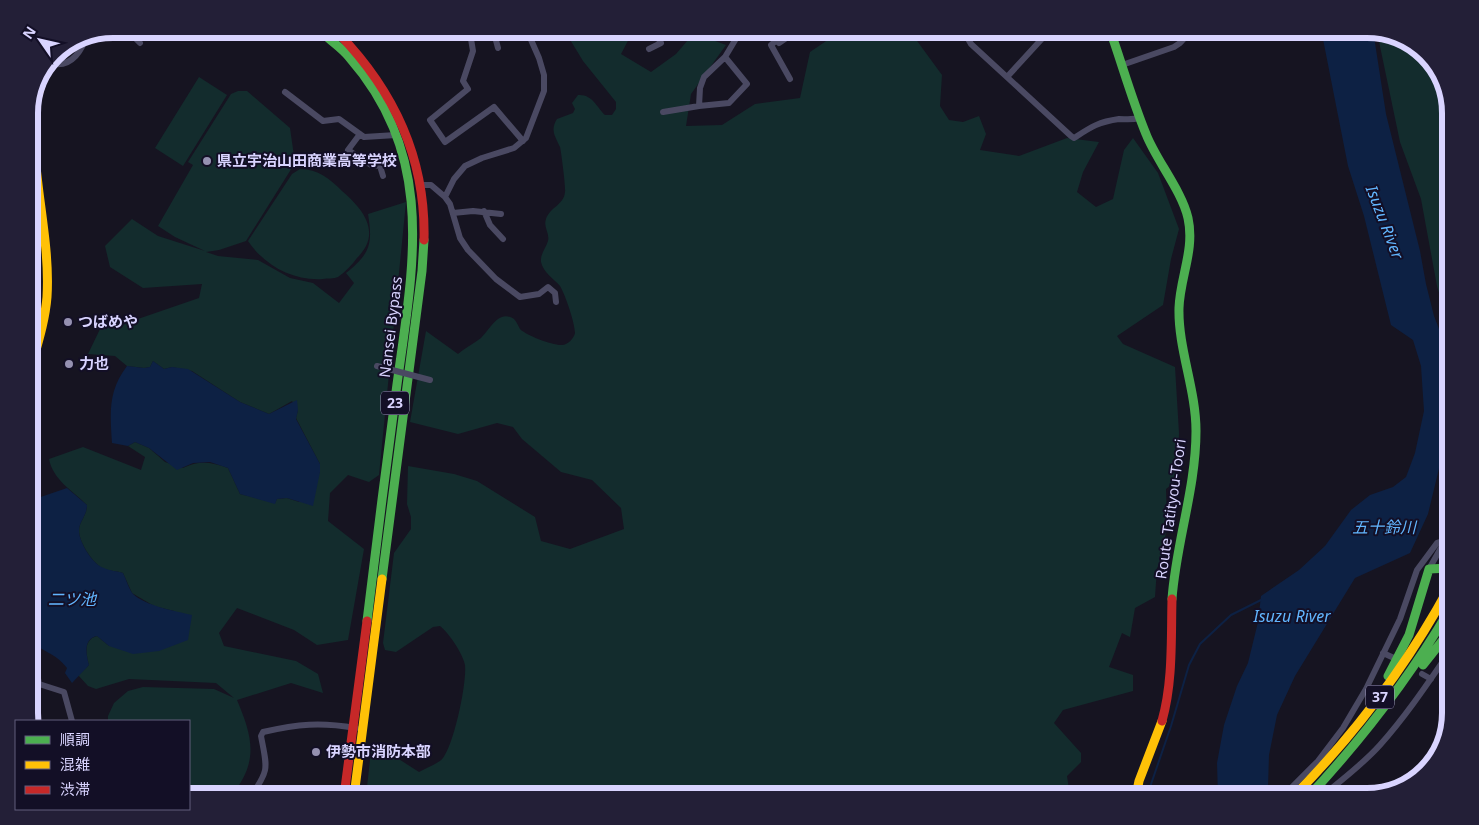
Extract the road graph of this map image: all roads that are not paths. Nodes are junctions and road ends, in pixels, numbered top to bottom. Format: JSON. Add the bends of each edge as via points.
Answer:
{"nodes":[{"id":1,"x":135,"y":38,"type":"edge"},
{"id":2,"x":328,"y":38,"type":"edge"},
{"id":3,"x":343,"y":38,"type":"edge"},
{"id":4,"x":471,"y":38,"type":"edge"},
{"id":5,"x":495,"y":38,"type":"edge"},
{"id":6,"x":530,"y":38,"type":"edge"},
{"id":7,"x":658,"y":38,"type":"edge"},
{"id":8,"x":736,"y":38,"type":"edge"},
{"id":9,"x":787,"y":38,"type":"edge"},
{"id":10,"x":968,"y":38,"type":"edge"},
{"id":11,"x":1043,"y":38,"type":"edge"},
{"id":12,"x":1113,"y":38,"type":"edge"},
{"id":13,"x":1185,"y":38,"type":"edge"},
{"id":14,"x":140,"y":42,"type":"dead end"},
{"id":15,"x":83,"y":43,"type":"edge"},
{"id":16,"x":498,"y":48,"type":"dead end"},
{"id":17,"x":649,"y":49,"type":"dead end"},
{"id":18,"x":725,"y":57,"type":"junction"},
{"id":19,"x":65,"y":64,"type":"edge"},
{"id":20,"x":1122,"y":65,"type":"junction"},
{"id":21,"x":1007,"y":77,"type":"junction"},
{"id":22,"x":790,"y":79,"type":"dead end"},
{"id":23,"x":285,"y":92,"type":"dead end"},
{"id":24,"x":699,"y":106,"type":"junction"},
{"id":25,"x":663,"y":112,"type":"dead end"},
{"id":26,"x":1139,"y":118,"type":"junction"},
{"id":27,"x":360,"y":134,"type":"junction"},
{"id":28,"x":396,"y":135,"type":"junction"},
{"id":29,"x":523,"y":141,"type":"junction"},
{"id":30,"x":38,"y":175,"type":"edge"},
{"id":31,"x":383,"y":176,"type":"dead end"},
{"id":32,"x":420,"y":185,"type":"junction"},
{"id":33,"x":445,"y":197,"type":"junction"},
{"id":34,"x":484,"y":211,"type":"junction"},
{"id":35,"x":453,"y":213,"type":"junction"},
{"id":36,"x":502,"y":214,"type":"dead end"},
{"id":37,"x":502,"y":239,"type":"dead end"},
{"id":38,"x":556,"y":302,"type":"dead end"},
{"id":39,"x":38,"y":343,"type":"edge"},
{"id":40,"x":378,"y":366,"type":"dead end"},
{"id":41,"x":430,"y":380,"type":"dead end"},
{"id":42,"x":1442,"y":542,"type":"edge"},
{"id":43,"x":1442,"y":545,"type":"edge"},
{"id":44,"x":1430,"y":568,"type":"junction"},
{"id":45,"x":1442,"y":568,"type":"edge"},
{"id":46,"x":1442,"y":600,"type":"edge"},
{"id":47,"x":1442,"y":622,"type":"edge"},
{"id":48,"x":1442,"y":641,"type":"edge"},
{"id":49,"x":1383,"y":653,"type":"junction"},
{"id":50,"x":1394,"y":658,"type":"dead end"},
{"id":51,"x":1442,"y":663,"type":"edge"},
{"id":52,"x":1422,"y":674,"type":"dead end"},
{"id":53,"x":38,"y":679,"type":"edge"},
{"id":54,"x":1431,"y":679,"type":"junction"},
{"id":55,"x":72,"y":720,"type":"edge"},
{"id":56,"x":358,"y":728,"type":"junction"},
{"id":57,"x":1355,"y":747,"type":"junction"},
{"id":58,"x":1338,"y":749,"type":"junction"},
{"id":59,"x":256,"y":788,"type":"edge"},
{"id":60,"x":346,"y":788,"type":"edge"},
{"id":61,"x":354,"y":788,"type":"edge"},
{"id":62,"x":1138,"y":788,"type":"edge"},
{"id":63,"x":1291,"y":788,"type":"edge"},
{"id":64,"x":1301,"y":788,"type":"edge"},
{"id":65,"x":1317,"y":788,"type":"edge"},
{"id":66,"x":1332,"y":788,"type":"edge"}],
"edges":[{"from":1,"to":14,"type":"street"},
{"from":2,"to":28,"type":"main road","name":"Nansei Bypass","number":"23","via":[[349,57],[373,90]]},
{"from":3,"to":32,"type":"main road","name":"Nansei Bypass","number":"23","via":[[383,88],[406,137]]},
{"from":4,"to":29,"type":"street","via":[[473,51],[464,81],[468,89],[430,120],[444,142],[494,107]]},
{"from":5,"to":16,"type":"street"},
{"from":6,"to":29,"type":"street","via":[[544,75],[544,91]]},
{"from":7,"to":17,"type":"street","via":[[661,43]]},
{"from":8,"to":18,"type":"street"},
{"from":9,"to":22,"type":"street","via":[[770,46]]},
{"from":10,"to":21,"type":"street"},
{"from":11,"to":21,"type":"street"},
{"from":12,"to":20,"type":"main road","name":"Route Tatityou-Toori"},
{"from":13,"to":20,"type":"street","via":[[1174,46]]},
{"from":15,"to":19,"type":"street","via":[[74,58]]},
{"from":18,"to":24,"type":"street","via":[[704,77]]},
{"from":18,"to":24,"type":"street","via":[[747,84],[729,103]]},
{"from":20,"to":26,"type":"main road","name":"Route Tatityou-Toori"},
{"from":21,"to":26,"type":"street","via":[[1074,138],[1095,124]]},
{"from":23,"to":27,"type":"street","via":[[323,121],[339,119]]},
{"from":24,"to":25,"type":"street"},
{"from":26,"to":62,"type":"main road","name":"Route Tatityou-Toori","via":[[1190,223],[1190,250],[1179,313],[1193,398],[1196,450],[1175,569],[1165,707]]},
{"from":27,"to":28,"type":"street","via":[[364,137]]},
{"from":27,"to":31,"type":"street","via":[[348,150],[371,165],[380,166]]},
{"from":28,"to":56,"type":"main road","name":"Nansei Bypass","number":"23","via":[[410,182],[412,262]]},
{"from":29,"to":33,"type":"street","via":[[514,148],[465,166]]},
{"from":30,"to":39,"type":"main road","via":[[46,246],[47,297]]},
{"from":32,"to":33,"type":"street","via":[[431,186]]},
{"from":32,"to":56,"type":"main road","name":"Nansei Bypass","number":"23","via":[[424,234],[422,271]]},
{"from":33,"to":35,"type":"street"},
{"from":34,"to":35,"type":"street"},
{"from":34,"to":36,"type":"street"},
{"from":34,"to":37,"type":"street","via":[[490,225]]},
{"from":35,"to":38,"type":"street","via":[[463,244],[496,279],[520,297],[540,294],[548,287]]},
{"from":40,"to":41,"type":"street","bridge":true},
{"from":42,"to":49,"type":"street","via":[[1417,570],[1400,619]]},
{"from":43,"to":44,"type":"street"},
{"from":44,"to":45,"type":"main road"},
{"from":44,"to":58,"type":"main road","via":[[1404,648]]},
{"from":46,"to":58,"type":"main road","number":"37","via":[[1404,663]]},
{"from":47,"to":57,"type":"main road","number":"37","via":[[1414,667]]},
{"from":48,"to":57,"type":"main road"},
{"from":49,"to":50,"type":"street"},
{"from":49,"to":63,"type":"street","via":[[1366,689],[1331,745]]},
{"from":51,"to":54,"type":"street"},
{"from":52,"to":54,"type":"street"},
{"from":53,"to":55,"type":"street","via":[[39,684],[64,692]]},
{"from":54,"to":66,"type":"street","via":[[1375,750]]},
{"from":56,"to":59,"type":"street","via":[[303,724],[263,732],[266,770]]},
{"from":56,"to":60,"type":"main road","name":"Nansei Bypass","number":"23"},
{"from":56,"to":61,"type":"main road","name":"Nansei Bypass","number":"23"},
{"from":57,"to":65,"type":"main road","number":"37"},
{"from":58,"to":64,"type":"main road","number":"37"}]}
